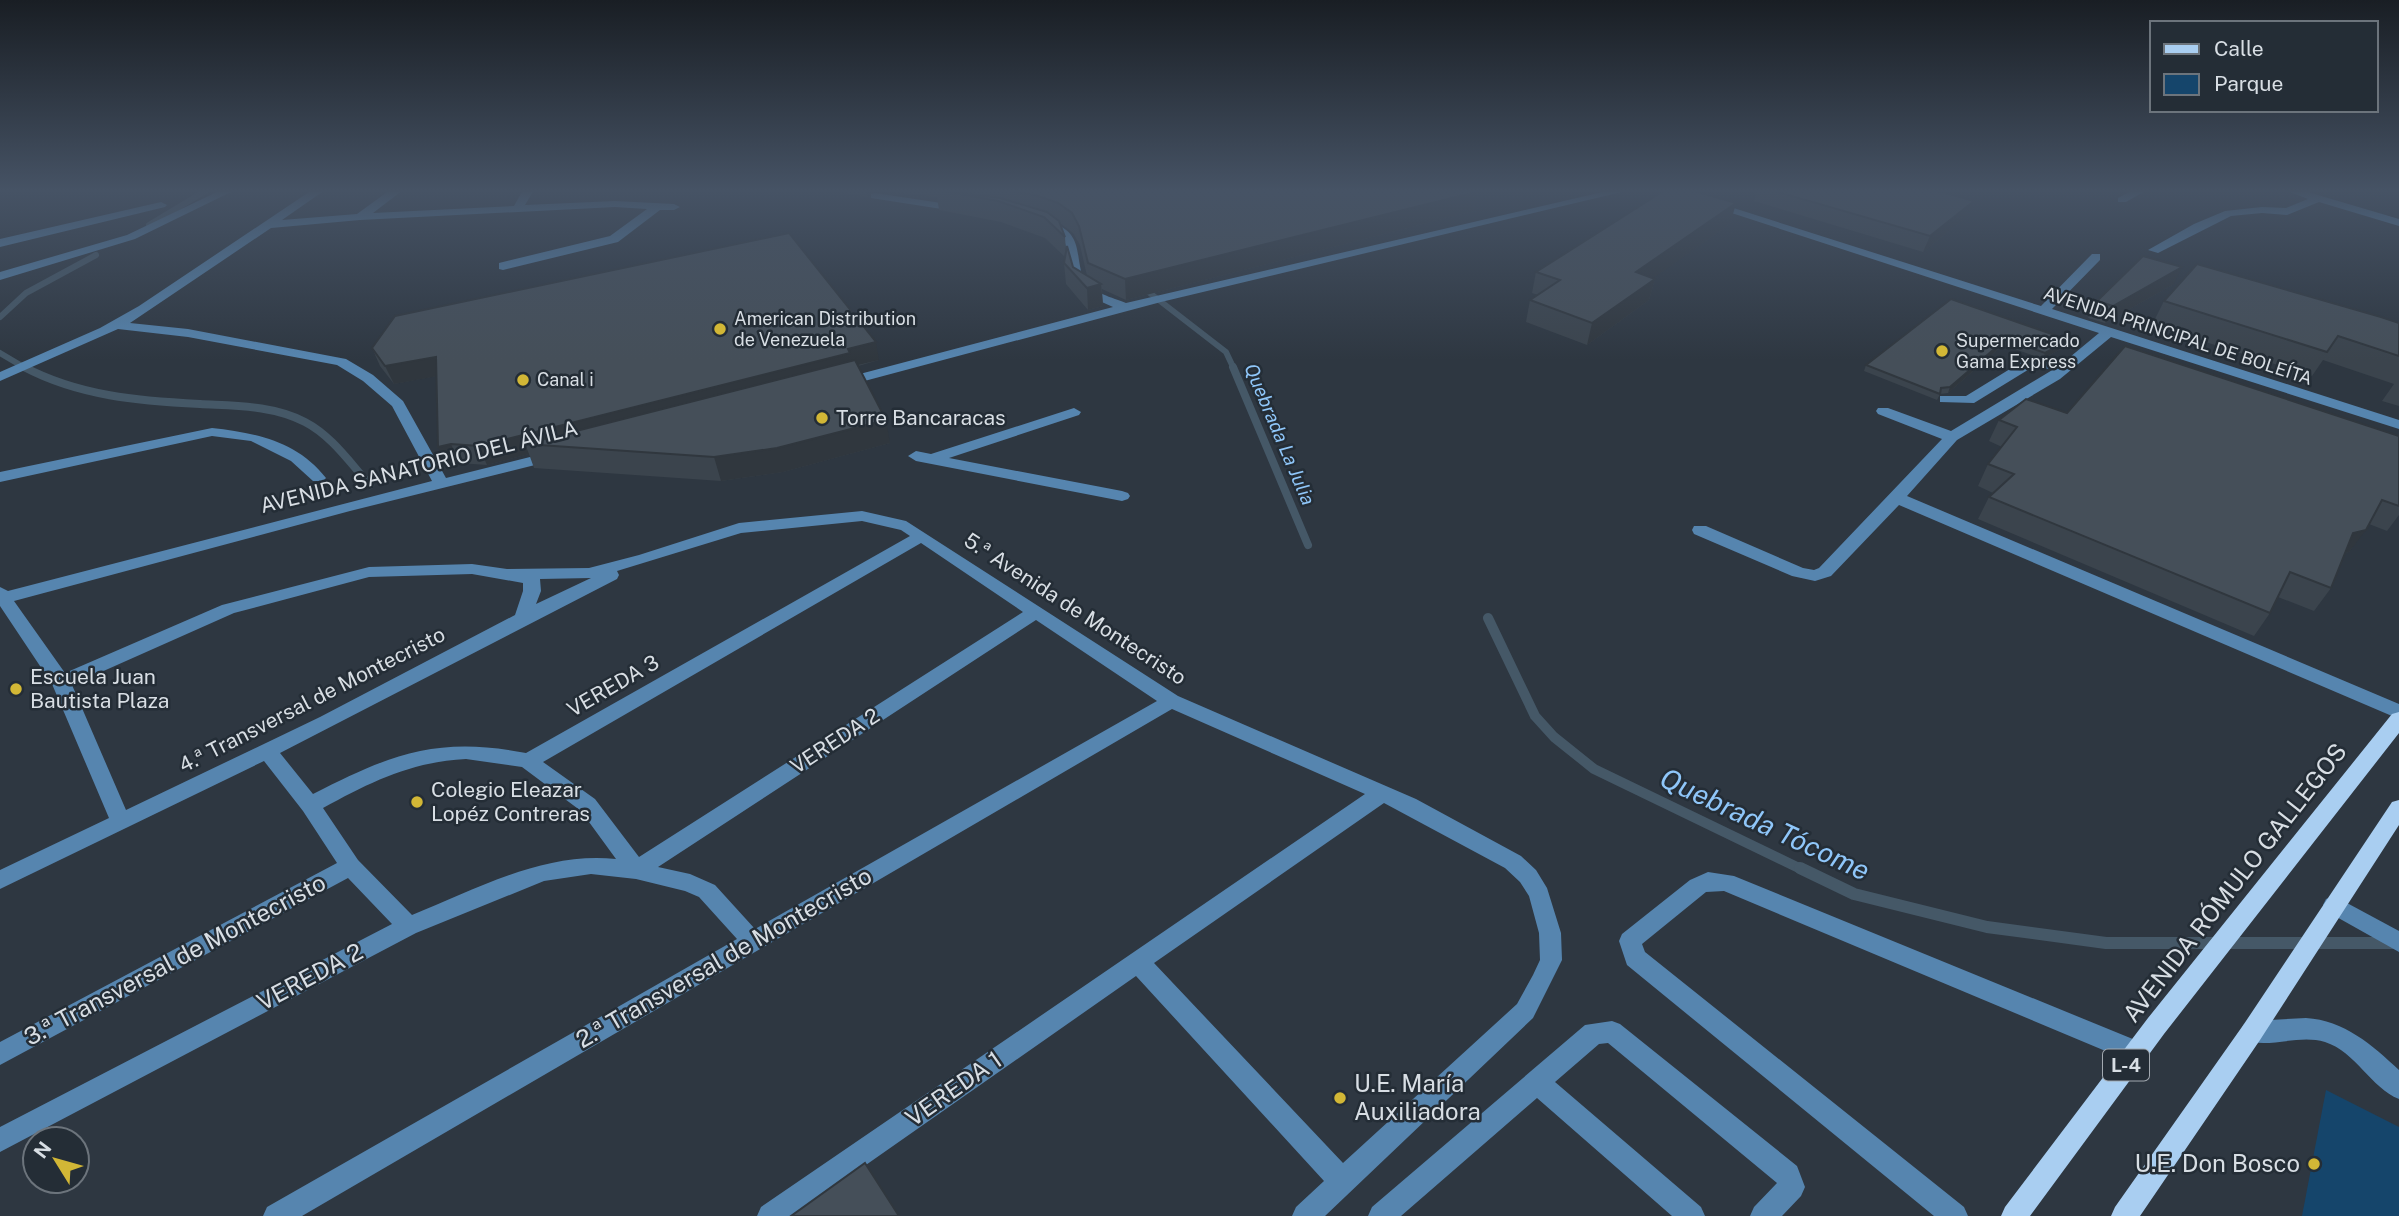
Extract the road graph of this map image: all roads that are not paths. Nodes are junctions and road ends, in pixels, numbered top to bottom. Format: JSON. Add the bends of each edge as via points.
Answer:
{"nodes":[{"id":1,"x":98,"y":247,"type":"edge"},
{"id":2,"x":234,"y":247,"type":"edge"},
{"id":3,"x":582,"y":247,"type":"edge"},
{"id":4,"x":1071,"y":247,"type":"edge"},
{"id":5,"x":1384,"y":247,"type":"edge"},
{"id":6,"x":1841,"y":247,"type":"edge"},
{"id":7,"x":2160,"y":247,"type":"edge"},
{"id":8,"x":2154,"y":250,"type":"dead end"},
{"id":9,"x":2096,"y":257,"type":"dead end"},
{"id":10,"x":503,"y":266,"type":"dead end"},
{"id":11,"x":0,"y":276,"type":"edge"},
{"id":12,"x":1126,"y":308,"type":"junction"},
{"id":13,"x":2042,"y":312,"type":"junction"},
{"id":14,"x":116,"y":325,"type":"junction"},
{"id":15,"x":2107,"y":332,"type":"junction"},
{"id":16,"x":2068,"y":366,"type":"junction"},
{"id":17,"x":0,"y":377,"type":"edge"},
{"id":18,"x":824,"y":387,"type":"edge"},
{"id":19,"x":1945,"y":399,"type":"dead end"},
{"id":20,"x":1883,"y":411,"type":"dead end"},
{"id":21,"x":1074,"y":412,"type":"dead end"},
{"id":22,"x":2399,"y":425,"type":"edge"},
{"id":23,"x":1952,"y":437,"type":"junction"},
{"id":24,"x":574,"y":451,"type":"edge"},
{"id":25,"x":916,"y":456,"type":"dead end"},
{"id":26,"x":934,"y":458,"type":"junction"},
{"id":27,"x":0,"y":477,"type":"edge"},
{"id":28,"x":317,"y":478,"type":"dead end"},
{"id":29,"x":442,"y":485,"type":"junction"},
{"id":30,"x":1122,"y":496,"type":"dead end"},
{"id":31,"x":1897,"y":498,"type":"junction"},
{"id":32,"x":1700,"y":530,"type":"dead end"},
{"id":33,"x":921,"y":536,"type":"junction"},
{"id":34,"x":645,"y":559,"type":"junction"},
{"id":35,"x":510,"y":574,"type":"junction"},
{"id":36,"x":1,"y":597,"type":"edge"},
{"id":37,"x":1035,"y":612,"type":"junction"},
{"id":38,"x":523,"y":618,"type":"junction"},
{"id":39,"x":61,"y":682,"type":"junction"},
{"id":40,"x":1171,"y":701,"type":"junction"},
{"id":41,"x":2399,"y":712,"type":"edge"},
{"id":42,"x":2399,"y":719,"type":"edge"},
{"id":43,"x":267,"y":750,"type":"junction"},
{"id":44,"x":528,"y":761,"type":"junction"},
{"id":45,"x":1381,"y":794,"type":"junction"},
{"id":46,"x":310,"y":805,"type":"junction"},
{"id":47,"x":2399,"y":807,"type":"edge"},
{"id":48,"x":121,"y":821,"type":"junction"},
{"id":49,"x":350,"y":866,"type":"junction"},
{"id":50,"x":636,"y":870,"type":"junction"},
{"id":51,"x":0,"y":880,"type":"edge"},
{"id":52,"x":2333,"y":905,"type":"junction"},
{"id":53,"x":408,"y":926,"type":"junction"},
{"id":54,"x":753,"y":942,"type":"junction"},
{"id":55,"x":2399,"y":942,"type":"edge"},
{"id":56,"x":1138,"y":962,"type":"junction"},
{"id":57,"x":2252,"y":1032,"type":"junction"},
{"id":58,"x":2136,"y":1052,"type":"junction"},
{"id":59,"x":0,"y":1054,"type":"edge"},
{"id":60,"x":1537,"y":1082,"type":"junction"},
{"id":61,"x":2399,"y":1087,"type":"edge"},
{"id":62,"x":0,"y":1140,"type":"edge"},
{"id":63,"x":1342,"y":1181,"type":"junction"},
{"id":64,"x":276,"y":1216,"type":"edge"},
{"id":65,"x":770,"y":1216,"type":"edge"},
{"id":66,"x":1305,"y":1216,"type":"edge"},
{"id":67,"x":1381,"y":1216,"type":"edge"},
{"id":68,"x":1692,"y":1216,"type":"edge"},
{"id":69,"x":1763,"y":1216,"type":"edge"},
{"id":70,"x":1955,"y":1216,"type":"edge"},
{"id":71,"x":2014,"y":1216,"type":"edge"},
{"id":72,"x":2123,"y":1216,"type":"edge"}],
"edges":[{"from":1,"to":11,"type":"street"},
{"from":2,"to":14,"type":"street"},
{"from":3,"to":10,"type":"street"},
{"from":4,"to":12,"type":"street","via":[[1078,282]]},
{"from":5,"to":12,"type":"street"},
{"from":6,"to":13,"type":"street","name":"AVENIDA PRINCIPAL DE BOLEÍTA"},
{"from":7,"to":8,"type":"street"},
{"from":9,"to":13,"type":"street"},
{"from":12,"to":18,"type":"street"},
{"from":13,"to":15,"type":"street","name":"AVENIDA PRINCIPAL DE BOLEÍTA"},
{"from":14,"to":17,"type":"street"},
{"from":14,"to":29,"type":"street","via":[[188,332],[341,362],[398,404]]},
{"from":15,"to":16,"type":"street"},
{"from":15,"to":22,"type":"street","name":"AVENIDA PRINCIPAL DE BOLEÍTA"},
{"from":16,"to":19,"type":"street","via":[[2032,363],[1969,400]]},
{"from":16,"to":23,"type":"street"},
{"from":20,"to":23,"type":"street"},
{"from":21,"to":26,"type":"street"},
{"from":23,"to":31,"type":"street"},
{"from":24,"to":29,"type":"street","name":"AVENIDA SANATORIO DEL ÁVILA"},
{"from":25,"to":26,"type":"street"},
{"from":26,"to":30,"type":"street"},
{"from":27,"to":28,"type":"street","via":[[212,432],[254,437],[296,458]]},
{"from":29,"to":36,"type":"street","name":"AVENIDA SANATORIO DEL ÁVILA"},
{"from":31,"to":32,"type":"street","via":[[1825,572],[1815,576]]},
{"from":31,"to":41,"type":"street"},
{"from":33,"to":34,"type":"street","name":"5.ª Avenida de Montecristo","via":[[881,519],[840,516],[739,528]]},
{"from":33,"to":37,"type":"street","name":"5.ª Avenida de Montecristo"},
{"from":33,"to":44,"type":"street","name":"VEREDA 3"},
{"from":34,"to":35,"type":"street","name":"5.ª Avenida de Montecristo","via":[[589,573]]},
{"from":34,"to":38,"type":"street","name":"4.ª Transversal de Montecristo"},
{"from":35,"to":38,"type":"street","via":[[531,579]]},
{"from":35,"to":39,"type":"street","name":"5.ª Avenida de Montecristo","via":[[472,569],[408,570],[343,578],[228,610]]},
{"from":36,"to":39,"type":"street"},
{"from":37,"to":40,"type":"street","name":"5.ª Avenida de Montecristo"},
{"from":37,"to":50,"type":"street","name":"VEREDA 2"},
{"from":38,"to":43,"type":"street","name":"4.ª Transversal de Montecristo"},
{"from":39,"to":48,"type":"street"},
{"from":40,"to":45,"type":"street","name":"5.ª Avenida de Montecristo"},
{"from":40,"to":54,"type":"street","name":"2.ª Transversal de Montecristo"},
{"from":42,"to":58,"type":"main road","name":"AVENIDA RÓMULO GALLEGOS","number":"L-4"},
{"from":43,"to":46,"type":"street"},
{"from":43,"to":48,"type":"street","name":"4.ª Transversal de Montecristo"},
{"from":44,"to":46,"type":"street","via":[[466,751],[431,753],[385,768]]},
{"from":44,"to":50,"type":"street","via":[[588,805]]},
{"from":45,"to":56,"type":"street","name":"VEREDA 1"},
{"from":45,"to":63,"type":"street","name":"5.ª Avenida de Montecristo","via":[[1513,862],[1528,876],[1539,894],[1550,933],[1551,960],[1525,1011]]},
{"from":46,"to":49,"type":"street"},
{"from":47,"to":52,"type":"main road"},
{"from":48,"to":51,"type":"street","name":"4.ª Transversal de Montecristo"},
{"from":49,"to":53,"type":"street"},
{"from":49,"to":59,"type":"street","name":"3.ª Transversal de Montecristo"},
{"from":50,"to":53,"type":"street","name":"VEREDA 2","via":[[591,865],[542,873]]},
{"from":50,"to":54,"type":"street","name":"VEREDA 2","via":[[707,891]]},
{"from":52,"to":55,"type":"street"},
{"from":52,"to":57,"type":"main road"},
{"from":53,"to":62,"type":"street","name":"VEREDA 2"},
{"from":54,"to":64,"type":"street","name":"2.ª Transversal de Montecristo"},
{"from":56,"to":63,"type":"street"},
{"from":56,"to":65,"type":"street","name":"VEREDA 1"},
{"from":57,"to":61,"type":"street","via":[[2314,1029],[2340,1037]]},
{"from":57,"to":72,"type":"main road"},
{"from":58,"to":70,"type":"street","via":[[1726,882],[1708,881],[1698,886],[1630,941],[1635,958]]},
{"from":58,"to":71,"type":"main road","name":"AVENIDA RÓMULO GALLEGOS","number":"L-4"},
{"from":60,"to":67,"type":"street"},
{"from":60,"to":68,"type":"street"},
{"from":60,"to":69,"type":"street","via":[[1594,1033],[1612,1032],[1788,1175],[1792,1187]]},
{"from":63,"to":66,"type":"street","name":"5.ª Avenida de Montecristo"}]}
